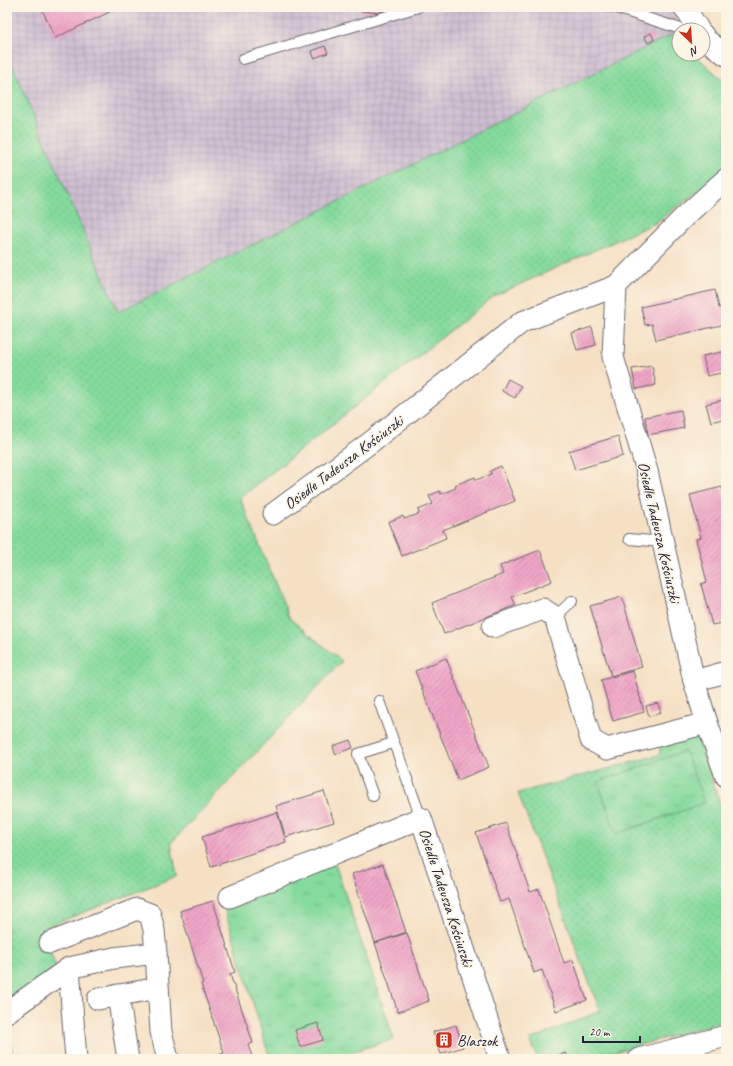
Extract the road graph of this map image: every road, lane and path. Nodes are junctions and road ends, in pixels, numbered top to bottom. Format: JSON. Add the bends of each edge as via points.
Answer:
{"nodes":[{"id":1,"x":418,"y":7,"type":"edge"},
{"id":2,"x":608,"y":7,"type":"edge"},
{"id":3,"x":684,"y":7,"type":"edge"},
{"id":4,"x":694,"y":22,"type":"edge"},
{"id":5,"x":671,"y":26,"type":"edge"},
{"id":6,"x":711,"y":42,"type":"edge"},
{"id":7,"x":726,"y":55,"type":"edge"},
{"id":8,"x":243,"y":58,"type":"dead end"},
{"id":9,"x":726,"y":179,"type":"edge"},
{"id":10,"x":616,"y":286,"type":"junction"},
{"id":11,"x":273,"y":514,"type":"dead end"},
{"id":12,"x":629,"y":539,"type":"dead end"},
{"id":13,"x":663,"y":542,"type":"junction"},
{"id":14,"x":572,"y":601,"type":"dead end"},
{"id":15,"x":554,"y":617,"type":"junction"},
{"id":16,"x":493,"y":628,"type":"dead end"},
{"id":17,"x":726,"y":672,"type":"edge"},
{"id":18,"x":694,"y":681,"type":"junction"},
{"id":19,"x":379,"y":702,"type":"dead end"},
{"id":20,"x":707,"y":723,"type":"junction"},
{"id":21,"x":393,"y":742,"type":"junction"},
{"id":22,"x":726,"y":776,"type":"edge"},
{"id":23,"x":373,"y":796,"type":"dead end"},
{"id":24,"x":421,"y":818,"type":"junction"},
{"id":25,"x":230,"y":897,"type":"dead end"},
{"id":26,"x":50,"y":943,"type":"dead end"},
{"id":27,"x":156,"y":953,"type":"junction"},
{"id":28,"x":69,"y":968,"type":"junction"},
{"id":29,"x":158,"y":988,"type":"junction"},
{"id":30,"x":7,"y":1012,"type":"edge"},
{"id":31,"x":726,"y":1036,"type":"edge"},
{"id":32,"x":76,"y":1059,"type":"edge"},
{"id":33,"x":128,"y":1059,"type":"edge"},
{"id":34,"x":168,"y":1059,"type":"edge"},
{"id":35,"x":500,"y":1059,"type":"edge"},
{"id":36,"x":640,"y":1059,"type":"edge"}],
"edges":[{"from":1,"to":8,"type":"lane"},
{"from":2,"to":5,"type":"lane"},
{"from":3,"to":4,"type":"street"},
{"from":6,"to":7,"type":"street"},
{"from":9,"to":10,"type":"street","name":"Osiedle Tadeusza Kościuszki","via":[[684,217]]},
{"from":10,"to":11,"type":"street","name":"Osiedle Tadeusza Kościuszki","via":[[522,322],[372,442]]},
{"from":10,"to":13,"type":"street","name":"Osiedle Tadeusza Kościuszki","via":[[613,357],[647,472]]},
{"from":12,"to":13,"type":"lane"},
{"from":13,"to":18,"type":"street","name":"Osiedle Tadeusza Kościuszki"},
{"from":14,"to":15,"type":"lane"},
{"from":15,"to":16,"type":"street","via":[[543,609]]},
{"from":15,"to":20,"type":"street","via":[[590,740],[607,749]]},
{"from":17,"to":18,"type":"street"},
{"from":18,"to":20,"type":"street","name":"Osiedle Tadeusza Kościuszki"},
{"from":19,"to":21,"type":"lane"},
{"from":20,"to":22,"type":"street","name":"Osiedle Tadeusza Kościuszki"},
{"from":21,"to":23,"type":"lane","via":[[358,754]]},
{"from":21,"to":24,"type":"lane"},
{"from":24,"to":25,"type":"street","name":"Osiedle Tadeusza Kościuszki"},
{"from":24,"to":35,"type":"street","name":"Osiedle Tadeusza Kościuszki"},
{"from":26,"to":27,"type":"street","via":[[137,909],[150,914]]},
{"from":27,"to":28,"type":"street","via":[[114,958]]},
{"from":27,"to":29,"type":"street"},
{"from":28,"to":30,"type":"street"},
{"from":28,"to":32,"type":"street"},
{"from":29,"to":33,"type":"street","via":[[108,997]]},
{"from":29,"to":34,"type":"street","via":[[161,1032]]},
{"from":31,"to":36,"type":"street"}]}
